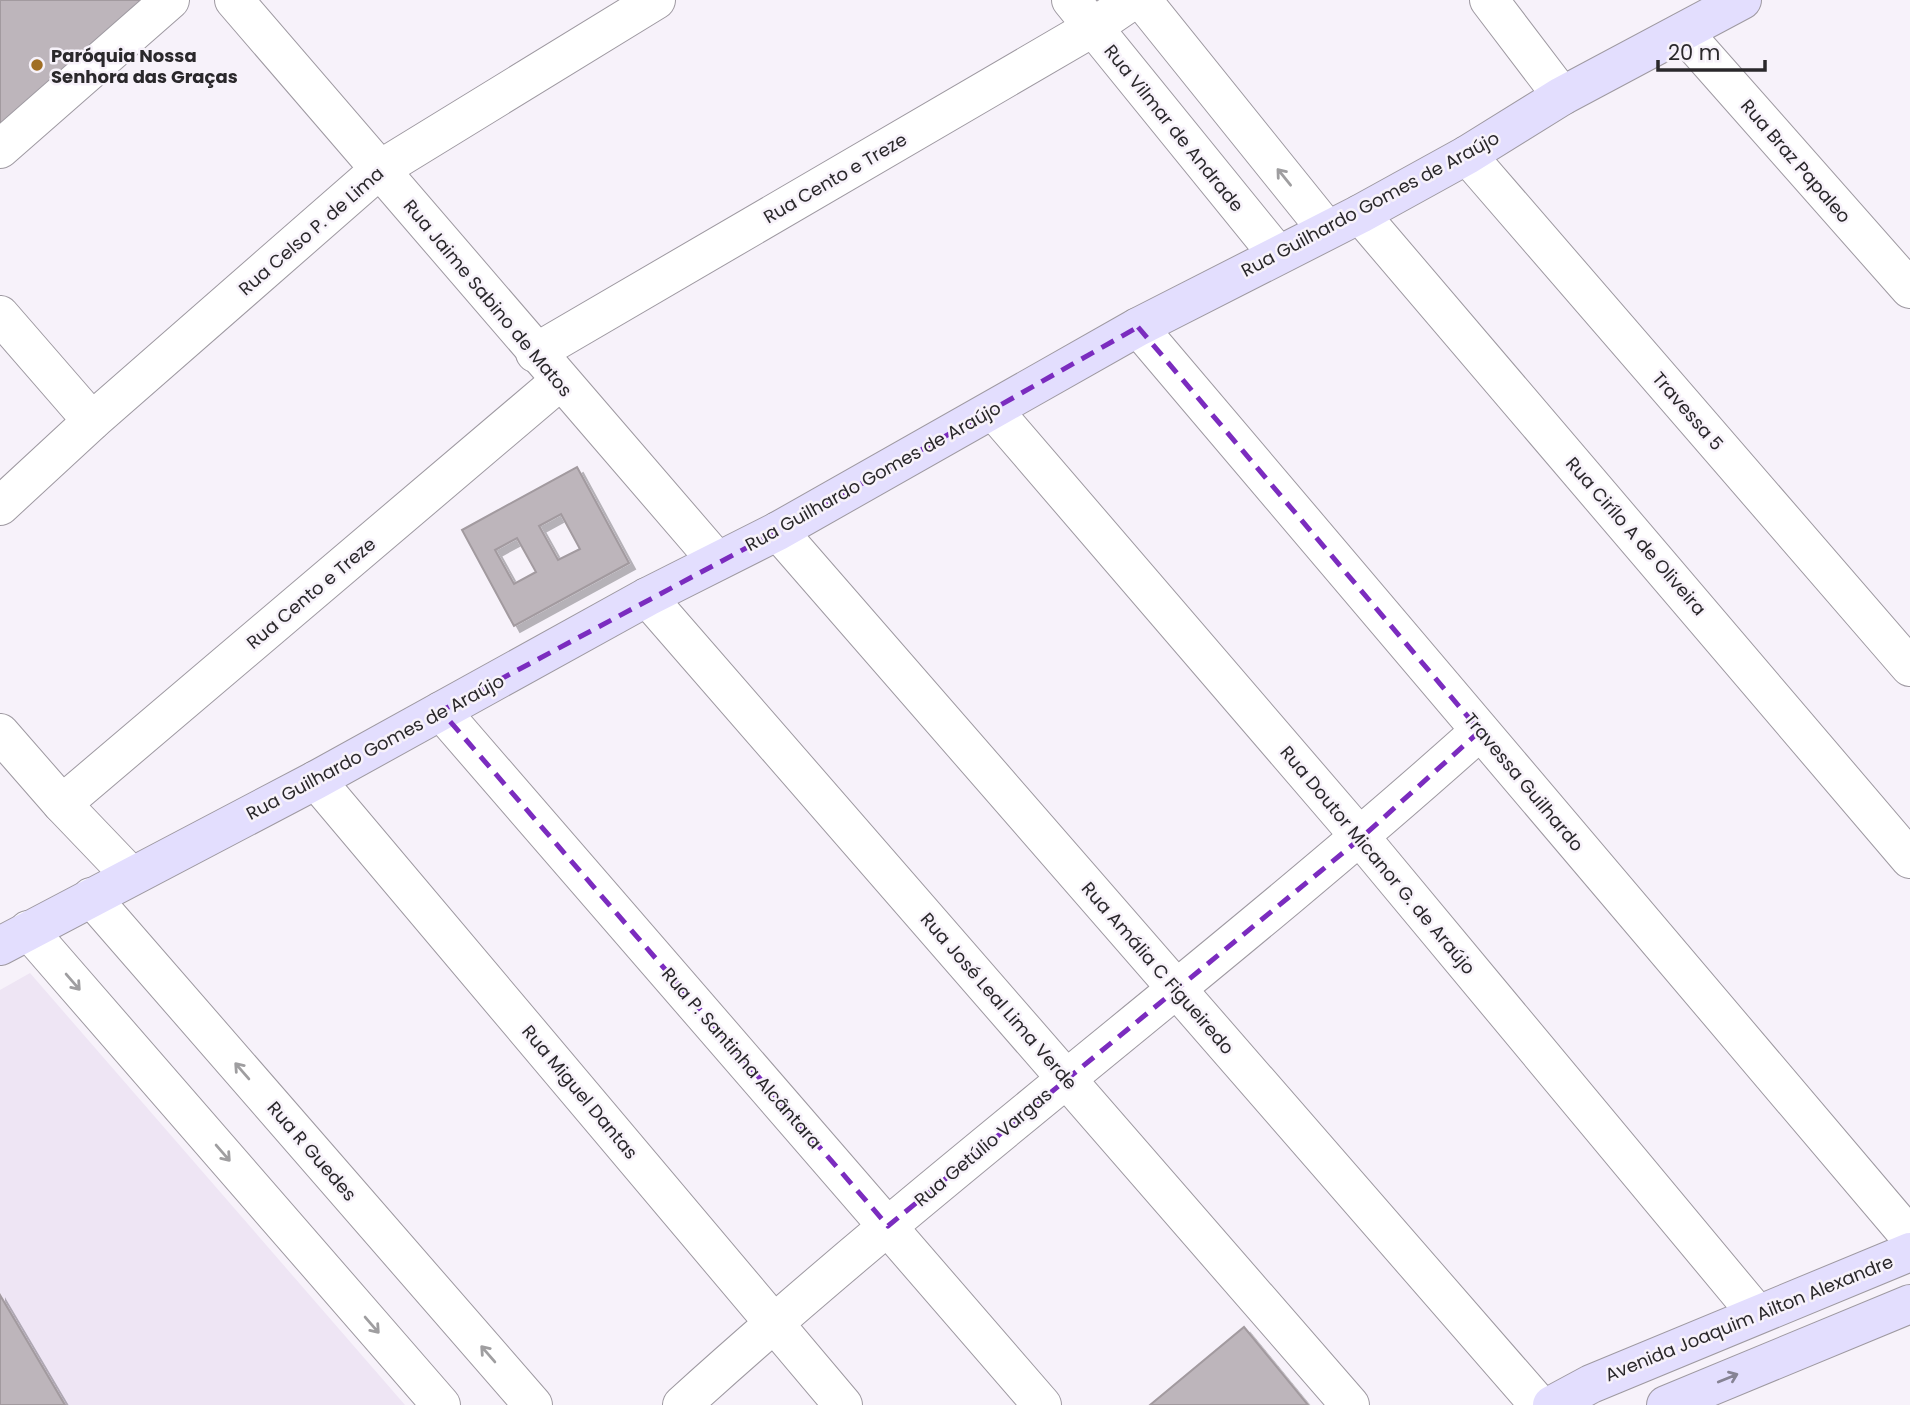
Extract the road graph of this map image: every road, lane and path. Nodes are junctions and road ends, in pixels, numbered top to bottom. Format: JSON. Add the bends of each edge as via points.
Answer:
{"nodes":[{"id":1,"x":170,"y":0,"type":"edge"},
{"id":2,"x":234,"y":0,"type":"edge"},
{"id":3,"x":656,"y":0,"type":"edge"},
{"id":4,"x":1132,"y":0,"type":"edge"},
{"id":5,"x":1142,"y":0,"type":"edge"},
{"id":6,"x":1489,"y":0,"type":"edge"},
{"id":7,"x":1742,"y":0,"type":"edge"},
{"id":8,"x":1082,"y":14,"type":"edge"},
{"id":9,"x":1683,"y":32,"type":"junction"},
{"id":10,"x":1562,"y":96,"type":"junction"},
{"id":11,"x":0,"y":149,"type":"edge"},
{"id":12,"x":1467,"y":155,"type":"junction"},
{"id":13,"x":379,"y":170,"type":"junction"},
{"id":14,"x":1343,"y":222,"type":"junction"},
{"id":15,"x":1278,"y":255,"type":"junction"},
{"id":16,"x":1910,"y":289,"type":"edge"},
{"id":17,"x":0,"y":315,"type":"edge"},
{"id":18,"x":1138,"y":327,"type":"junction"},
{"id":19,"x":535,"y":353,"type":"junction"},
{"id":20,"x":559,"y":382,"type":"junction"},
{"id":21,"x":994,"y":411,"type":"junction"},
{"id":22,"x":92,"y":421,"type":"junction"},
{"id":23,"x":0,"y":506,"type":"edge"},
{"id":24,"x":778,"y":531,"type":"junction"},
{"id":25,"x":717,"y":561,"type":"junction"},
{"id":26,"x":648,"y":597,"type":"junction"},
{"id":27,"x":1910,"y":667,"type":"edge"},
{"id":28,"x":441,"y":711,"type":"junction"},
{"id":29,"x":1480,"y":731,"type":"junction"},
{"id":30,"x":0,"y":733,"type":"edge"},
{"id":31,"x":316,"y":780,"type":"junction"},
{"id":32,"x":62,"y":804,"type":"junction"},
{"id":33,"x":1361,"y":838,"type":"junction"},
{"id":34,"x":1910,"y":859,"type":"edge"},
{"id":35,"x":131,"y":876,"type":"junction"},
{"id":36,"x":90,"y":897,"type":"junction"},
{"id":37,"x":14,"y":938,"type":"edge"},
{"id":38,"x":1175,"y":988,"type":"junction"},
{"id":39,"x":1066,"y":1077,"type":"junction"},
{"id":40,"x":888,"y":1226,"type":"junction"},
{"id":41,"x":1910,"y":1237,"type":"edge"},
{"id":42,"x":1910,"y":1252,"type":"edge"},
{"id":43,"x":1910,"y":1304,"type":"edge"},
{"id":44,"x":1757,"y":1314,"type":"junction"},
{"id":45,"x":774,"y":1321,"type":"junction"},
{"id":46,"x":441,"y":1405,"type":"edge"},
{"id":47,"x":533,"y":1405,"type":"edge"},
{"id":48,"x":681,"y":1405,"type":"edge"},
{"id":49,"x":843,"y":1405,"type":"edge"},
{"id":50,"x":1042,"y":1405,"type":"edge"},
{"id":51,"x":1350,"y":1405,"type":"edge"},
{"id":52,"x":1539,"y":1405,"type":"edge"},
{"id":53,"x":1552,"y":1405,"type":"edge"},
{"id":54,"x":1666,"y":1405,"type":"edge"}],
"edges":[{"from":1,"to":11,"type":"street"},
{"from":2,"to":13,"type":"street","name":"Rua Jaime Sabino de Matos"},
{"from":3,"to":13,"type":"street","name":"Rua Celso P. de Lima"},
{"from":4,"to":8,"type":"street","name":"Rua Cento e Treze"},
{"from":14,"to":5,"type":"street","one_way":true},
{"from":6,"to":10,"type":"street"},
{"from":7,"to":9,"type":"street","name":"Rua Guilhardo Gomes de Araújo"},
{"from":8,"to":15,"type":"street","name":"Rua Vilmar de Andrade"},
{"from":8,"to":19,"type":"street","name":"Rua Cento e Treze"},
{"from":9,"to":10,"type":"street","name":"Rua Guilhardo Gomes de Araújo"},
{"from":9,"to":16,"type":"street","name":"Rua Braz Papaleo"},
{"from":10,"to":12,"type":"street","name":"Rua Guilhardo Gomes de Araújo"},
{"from":12,"to":14,"type":"street","name":"Rua Guilhardo Gomes de Araújo"},
{"from":12,"to":27,"type":"street","name":"Travessa 5"},
{"from":13,"to":19,"type":"street","name":"Rua Jaime Sabino de Matos"},
{"from":13,"to":22,"type":"street","name":"Rua Celso P. de Lima"},
{"from":14,"to":15,"type":"street","name":"Rua Guilhardo Gomes de Araújo"},
{"from":14,"to":34,"type":"street","name":"Rua Cirílo A de Oliveira"},
{"from":15,"to":18,"type":"street","name":"Rua Guilhardo Gomes de Araújo"},
{"from":17,"to":22,"type":"street"},
{"from":18,"to":21,"type":"street","name":"Rua Guilhardo Gomes de Araújo"},
{"from":18,"to":29,"type":"street","name":"Travessa Guilhardo"},
{"from":19,"to":20,"type":"street","name":"Rua Jaime Sabino de Matos"},
{"from":20,"to":25,"type":"street","name":"Rua Jaime Sabino de Matos"},
{"from":20,"to":32,"type":"street","name":"Rua Cento e Treze"},
{"from":21,"to":24,"type":"street","name":"Rua Guilhardo Gomes de Araújo"},
{"from":21,"to":33,"type":"street","name":"Rua Doutor Micanor G. de Araújo"},
{"from":22,"to":23,"type":"street","name":"Rua Celso P. de Lima"},
{"from":24,"to":25,"type":"street","name":"Rua Guilhardo Gomes de Araújo"},
{"from":24,"to":38,"type":"street","name":"Rua Amália C Figueiredo"},
{"from":25,"to":26,"type":"street","name":"Rua Guilhardo Gomes de Araújo"},
{"from":26,"to":28,"type":"street","name":"Rua Guilhardo Gomes de Araújo"},
{"from":26,"to":39,"type":"street","name":"Rua José Leal Lima Verde"},
{"from":28,"to":31,"type":"street","name":"Rua Guilhardo Gomes de Araújo"},
{"from":28,"to":40,"type":"street","name":"Rua P. Santinha Alcântara"},
{"from":29,"to":33,"type":"street","name":"Rua Getúlio Vargas"},
{"from":29,"to":41,"type":"street","name":"Travessa Guilhardo"},
{"from":30,"to":32,"type":"street"},
{"from":31,"to":35,"type":"street","name":"Rua Guilhardo Gomes de Araújo"},
{"from":31,"to":45,"type":"street","name":"Rua Miguel Dantas"},
{"from":32,"to":35,"type":"street"},
{"from":33,"to":38,"type":"street","name":"Rua Getúlio Vargas"},
{"from":33,"to":44,"type":"street","name":"Rua Doutor Micanor G. de Araújo"},
{"from":35,"to":36,"type":"street","name":"Rua Guilhardo Gomes de Araújo"},
{"from":36,"to":37,"type":"street","name":"Rua Guilhardo Gomes de Araújo"},
{"from":47,"to":36,"type":"street","name":"Rua R Guedes","one_way":true},
{"from":37,"to":46,"type":"street","one_way":true},
{"from":38,"to":39,"type":"street","name":"Rua Getúlio Vargas"},
{"from":38,"to":52,"type":"street","name":"Rua Amália C Figueiredo"},
{"from":39,"to":40,"type":"street","name":"Rua Getúlio Vargas"},
{"from":39,"to":51,"type":"street","name":"Rua José Leal Lima Verde"},
{"from":40,"to":45,"type":"street","name":"Rua Getúlio Vargas"},
{"from":40,"to":50,"type":"street","name":"Rua P. Santinha Alcântara"},
{"from":42,"to":44,"type":"street","name":"Avenida Joaquim Ailton Alexandre"},
{"from":54,"to":43,"type":"street","one_way":true},
{"from":44,"to":53,"type":"street","name":"Avenida Joaquim Ailton Alexandre"},
{"from":45,"to":48,"type":"street","name":"Rua Getúlio Vargas"},
{"from":45,"to":49,"type":"street","name":"Rua Miguel Dantas"}]}
